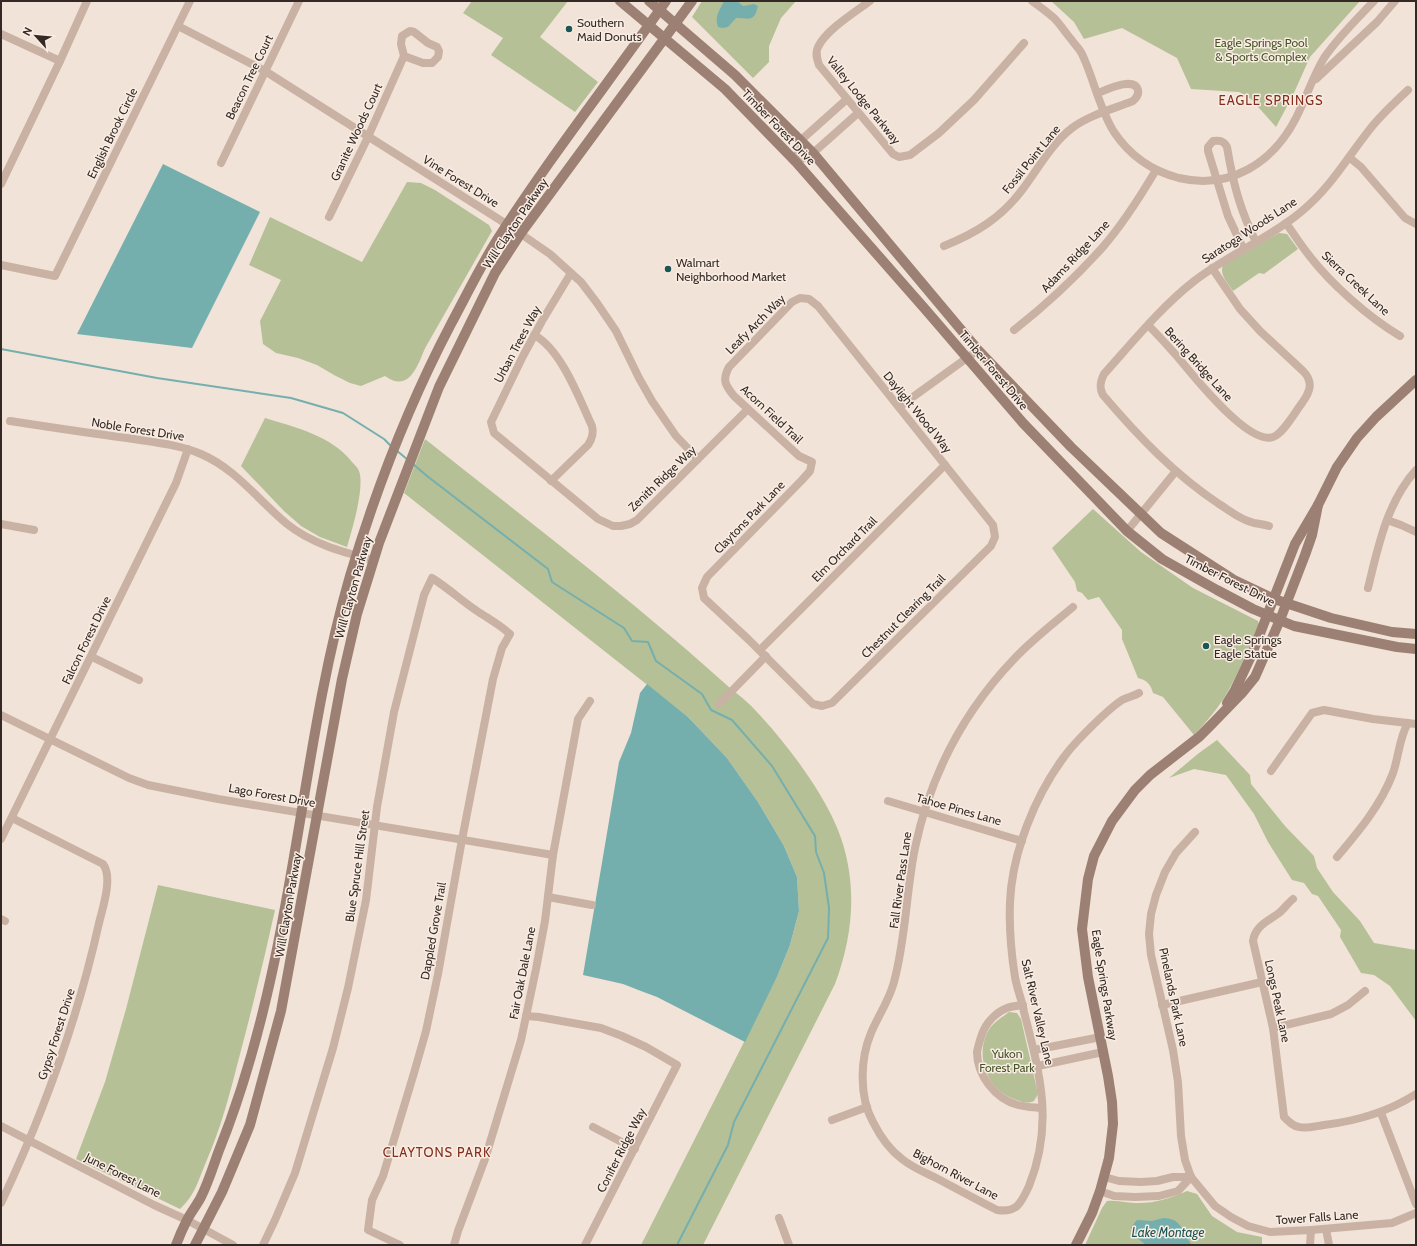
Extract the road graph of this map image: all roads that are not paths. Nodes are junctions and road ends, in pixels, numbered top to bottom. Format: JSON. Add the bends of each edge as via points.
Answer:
{"nodes":[{"id":1,"x":87,"y":1,"type":"edge"},
{"id":2,"x":190,"y":1,"type":"edge"},
{"id":3,"x":300,"y":1,"type":"edge"},
{"id":4,"x":620,"y":1,"type":"edge"},
{"id":5,"x":649,"y":1,"type":"edge"},
{"id":6,"x":666,"y":1,"type":"edge"},
{"id":7,"x":692,"y":1,"type":"edge"},
{"id":8,"x":870,"y":1,"type":"edge"},
{"id":9,"x":1032,"y":1,"type":"edge"},
{"id":10,"x":1374,"y":1,"type":"edge"},
{"id":11,"x":1395,"y":1,"type":"edge"},
{"id":12,"x":660,"y":10,"type":"junction"},
{"id":13,"x":675,"y":24,"type":"junction"},
{"id":14,"x":648,"y":25,"type":"junction"},
{"id":15,"x":178,"y":26,"type":"junction"},
{"id":16,"x":1,"y":34,"type":"edge"},
{"id":17,"x":664,"y":37,"type":"junction"},
{"id":18,"x":1024,"y":43,"type":"dead end"},
{"id":19,"x":404,"y":56,"type":"junction"},
{"id":20,"x":60,"y":61,"type":"junction"},
{"id":21,"x":265,"y":72,"type":"junction"},
{"id":22,"x":1312,"y":82,"type":"junction"},
{"id":23,"x":1408,"y":90,"type":"dead end"},
{"id":24,"x":1098,"y":93,"type":"junction"},
{"id":25,"x":847,"y":99,"type":"junction"},
{"id":26,"x":1104,"y":112,"type":"junction"},
{"id":27,"x":858,"y":113,"type":"junction"},
{"id":28,"x":368,"y":137,"type":"junction"},
{"id":29,"x":800,"y":141,"type":"junction"},
{"id":30,"x":813,"y":153,"type":"junction"},
{"id":31,"x":1350,"y":158,"type":"junction"},
{"id":32,"x":796,"y":162,"type":"junction"},
{"id":33,"x":221,"y":163,"type":"dead end"},
{"id":34,"x":1156,"y":170,"type":"junction"},
{"id":35,"x":1232,"y":176,"type":"junction"},
{"id":36,"x":1216,"y":179,"type":"junction"},
{"id":37,"x":1,"y":184,"type":"edge"},
{"id":38,"x":329,"y":217,"type":"dead end"},
{"id":39,"x":1286,"y":223,"type":"junction"},
{"id":40,"x":1416,"y":224,"type":"edge"},
{"id":41,"x":508,"y":225,"type":"junction"},
{"id":42,"x":521,"y":233,"type":"junction"},
{"id":43,"x":1256,"y":242,"type":"junction"},
{"id":44,"x":944,"y":246,"type":"dead end"},
{"id":45,"x":1244,"y":248,"type":"junction"},
{"id":46,"x":1,"y":265,"type":"edge"},
{"id":47,"x":1212,"y":268,"type":"junction"},
{"id":48,"x":571,"y":273,"type":"junction"},
{"id":49,"x":809,"y":299,"type":"joint"},
{"id":50,"x":1149,"y":326,"type":"junction"},
{"id":51,"x":1014,"y":330,"type":"dead end"},
{"id":52,"x":534,"y":335,"type":"junction"},
{"id":53,"x":1400,"y":336,"type":"dead end"},
{"id":54,"x":978,"y":350,"type":"junction"},
{"id":55,"x":967,"y":358,"type":"junction"},
{"id":56,"x":425,"y":375,"type":"junction"},
{"id":57,"x":725,"y":376,"type":"joint"},
{"id":58,"x":1416,"y":380,"type":"edge"},
{"id":59,"x":441,"y":383,"type":"junction"},
{"id":60,"x":899,"y":407,"type":"junction"},
{"id":61,"x":748,"y":409,"type":"junction"},
{"id":62,"x":10,"y":421,"type":"dead end"},
{"id":63,"x":491,"y":428,"type":"joint"},
{"id":64,"x":188,"y":449,"type":"junction"},
{"id":65,"x":698,"y":459,"type":"junction"},
{"id":66,"x":812,"y":462,"type":"joint"},
{"id":67,"x":945,"y":465,"type":"junction"},
{"id":68,"x":1416,"y":470,"type":"edge"},
{"id":69,"x":1176,"y":472,"type":"junction"},
{"id":70,"x":551,"y":480,"type":"junction"},
{"id":71,"x":1318,"y":504,"type":"junction"},
{"id":72,"x":1141,"y":514,"type":"junction"},
{"id":73,"x":1387,"y":520,"type":"junction"},
{"id":74,"x":1,"y":524,"type":"edge"},
{"id":75,"x":1269,"y":526,"type":"dead end"},
{"id":76,"x":34,"y":530,"type":"dead end"},
{"id":77,"x":1127,"y":531,"type":"junction"},
{"id":78,"x":1416,"y":532,"type":"edge"},
{"id":79,"x":991,"y":546,"type":"joint"},
{"id":80,"x":357,"y":555,"type":"junction"},
{"id":81,"x":374,"y":560,"type":"junction"},
{"id":82,"x":1368,"y":588,"type":"dead end"},
{"id":83,"x":1274,"y":599,"type":"junction"},
{"id":84,"x":1286,"y":604,"type":"junction"},
{"id":85,"x":1073,"y":606,"type":"dead end"},
{"id":86,"x":1267,"y":615,"type":"junction"},
{"id":87,"x":1280,"y":620,"type":"junction"},
{"id":88,"x":510,"y":634,"type":"joint"},
{"id":89,"x":1416,"y":634,"type":"edge"},
{"id":90,"x":1416,"y":649,"type":"edge"},
{"id":91,"x":760,"y":650,"type":"junction"},
{"id":92,"x":92,"y":656,"type":"junction"},
{"id":93,"x":766,"y":656,"type":"junction"},
{"id":94,"x":139,"y":680,"type":"dead end"},
{"id":95,"x":322,"y":693,"type":"junction"},
{"id":96,"x":1139,"y":693,"type":"dead end"},
{"id":97,"x":339,"y":695,"type":"junction"},
{"id":98,"x":590,"y":702,"type":"dead end"},
{"id":99,"x":719,"y":704,"type":"dead end"},
{"id":100,"x":1,"y":715,"type":"edge"},
{"id":101,"x":1214,"y":723,"type":"junction"},
{"id":102,"x":1412,"y":724,"type":"edge"},
{"id":103,"x":51,"y":739,"type":"junction"},
{"id":104,"x":1270,"y":772,"type":"dead end"},
{"id":105,"x":888,"y":801,"type":"dead end"},
{"id":106,"x":301,"y":812,"type":"junction"},
{"id":107,"x":924,"y":812,"type":"junction"},
{"id":108,"x":317,"y":815,"type":"junction"},
{"id":109,"x":12,"y":818,"type":"junction"},
{"id":110,"x":375,"y":824,"type":"junction"},
{"id":111,"x":1195,"y":832,"type":"dead end"},
{"id":112,"x":1,"y":839,"type":"edge"},
{"id":113,"x":462,"y":839,"type":"junction"},
{"id":114,"x":1022,"y":841,"type":"junction"},
{"id":115,"x":553,"y":855,"type":"junction"},
{"id":116,"x":1337,"y":857,"type":"dead end"},
{"id":117,"x":548,"y":897,"type":"junction"},
{"id":118,"x":1293,"y":899,"type":"dead end"},
{"id":119,"x":592,"y":905,"type":"dead end"},
{"id":120,"x":278,"y":947,"type":"junction"},
{"id":121,"x":293,"y":949,"type":"junction"},
{"id":122,"x":1262,"y":982,"type":"junction"},
{"id":123,"x":1365,"y":991,"type":"dead end"},
{"id":124,"x":1023,"y":1005,"type":"junction"},
{"id":125,"x":1162,"y":1005,"type":"junction"},
{"id":126,"x":526,"y":1016,"type":"junction"},
{"id":127,"x":1273,"y":1028,"type":"junction"},
{"id":128,"x":1101,"y":1037,"type":"junction"},
{"id":129,"x":1034,"y":1050,"type":"junction"},
{"id":130,"x":1103,"y":1052,"type":"junction"},
{"id":131,"x":1038,"y":1066,"type":"junction"},
{"id":132,"x":1416,"y":1094,"type":"edge"},
{"id":133,"x":238,"y":1097,"type":"junction"},
{"id":134,"x":257,"y":1100,"type":"junction"},
{"id":135,"x":867,"y":1107,"type":"junction"},
{"id":136,"x":1042,"y":1108,"type":"junction"},
{"id":137,"x":1381,"y":1113,"type":"junction"},
{"id":138,"x":832,"y":1120,"type":"dead end"},
{"id":139,"x":1,"y":1126,"type":"edge"},
{"id":140,"x":593,"y":1127,"type":"dead end"},
{"id":141,"x":30,"y":1141,"type":"junction"},
{"id":142,"x":891,"y":1148,"type":"joint"},
{"id":143,"x":635,"y":1150,"type":"junction"},
{"id":144,"x":1104,"y":1177,"type":"junction"},
{"id":145,"x":1191,"y":1177,"type":"junction"},
{"id":146,"x":1100,"y":1191,"type":"junction"},
{"id":147,"x":1,"y":1203,"type":"edge"},
{"id":148,"x":1416,"y":1204,"type":"edge"},
{"id":149,"x":1014,"y":1209,"type":"joint"},
{"id":150,"x":1416,"y":1213,"type":"edge"},
{"id":151,"x":779,"y":1218,"type":"dead end"},
{"id":152,"x":187,"y":1220,"type":"junction"},
{"id":153,"x":203,"y":1229,"type":"junction"},
{"id":154,"x":1326,"y":1229,"type":"junction"},
{"id":155,"x":1311,"y":1230,"type":"junction"},
{"id":156,"x":176,"y":1245,"type":"edge"},
{"id":157,"x":195,"y":1245,"type":"edge"},
{"id":158,"x":233,"y":1245,"type":"edge"},
{"id":159,"x":262,"y":1245,"type":"edge"},
{"id":160,"x":400,"y":1245,"type":"edge"},
{"id":161,"x":454,"y":1245,"type":"edge"},
{"id":162,"x":585,"y":1245,"type":"edge"},
{"id":163,"x":789,"y":1245,"type":"edge"},
{"id":164,"x":1076,"y":1245,"type":"edge"},
{"id":165,"x":1310,"y":1245,"type":"edge"},
{"id":166,"x":1329,"y":1245,"type":"edge"}],
"edges":[{"from":1,"to":20,"type":"street"},
{"from":2,"to":15,"type":"street","name":"English Brook Circle"},
{"from":3,"to":21,"type":"street","name":"Beacon Tree Court"},
{"from":4,"to":14,"type":"main road","name":"Timber Forest Drive"},
{"from":5,"to":12,"type":"main road","name":"Timber Forest Drive"},
{"from":6,"to":12,"type":"main road","name":"Will Clayton Parkway"},
{"from":7,"to":13,"type":"main road","name":"Will Clayton Parkway"},
{"from":8,"to":25,"type":"street","name":"Valley Lodge Parkway","via":[[839,24],[818,47],[816,58],[819,65]]},
{"from":9,"to":24,"type":"street","via":[[1054,18],[1081,52]]},
{"from":10,"to":22,"type":"street","via":[[1338,40]]},
{"from":11,"to":22,"type":"street","via":[[1377,22]]},
{"from":12,"to":13,"type":"main road","name":"Timber Forest Drive"},
{"from":12,"to":14,"type":"main road","name":"Will Clayton Parkway"},
{"from":13,"to":17,"type":"main road","name":"Will Clayton Parkway"},
{"from":13,"to":29,"type":"main road","name":"Timber Forest Drive","via":[[735,75]]},
{"from":14,"to":17,"type":"main road","name":"Timber Forest Drive"},
{"from":14,"to":41,"type":"main road","name":"Will Clayton Parkway","via":[[568,135]]},
{"from":15,"to":21,"type":"street","name":"Vine Forest Drive"},
{"from":15,"to":46,"type":"street","name":"English Brook Circle","via":[[55,276]]},
{"from":16,"to":20,"type":"street"},
{"from":17,"to":32,"type":"main road","name":"Timber Forest Drive","via":[[725,89]]},
{"from":17,"to":42,"type":"main road","name":"Will Clayton Parkway"},
{"from":18,"to":27,"type":"street","name":"Valley Lodge Parkway","via":[[974,100],[910,156],[893,154]]},
{"from":19,"to":19,"type":"street","name":"Granite Woods Court","via":[[401,40],[410,31],[437,47],[439,51],[436,60],[428,64]]},
{"from":19,"to":28,"type":"street","name":"Granite Woods Court"},
{"from":20,"to":37,"type":"street"},
{"from":21,"to":28,"type":"street","name":"Vine Forest Drive"},
{"from":21,"to":33,"type":"street","name":"Beacon Tree Court"},
{"from":22,"to":35,"type":"street","via":[[1296,118],[1274,151],[1244,172]]},
{"from":23,"to":31,"type":"street","name":"Saratoga Woods Lane","via":[[1370,129]]},
{"from":24,"to":26,"type":"street"},
{"from":24,"to":26,"type":"street","name":"Fossil Point Lane","via":[[1124,83],[1137,88],[1137,96],[1133,101]]},
{"from":25,"to":27,"type":"street","name":"Valley Lodge Parkway"},
{"from":25,"to":29,"type":"street"},
{"from":26,"to":34,"type":"street","via":[[1121,142]]},
{"from":26,"to":44,"type":"street","name":"Fossil Point Lane","via":[[1082,121],[1063,136],[1022,191],[995,218],[968,236]]},
{"from":27,"to":30,"type":"street"},
{"from":28,"to":38,"type":"street","name":"Granite Woods Court"},
{"from":28,"to":41,"type":"street","name":"Vine Forest Drive"},
{"from":29,"to":30,"type":"main road","name":"Timber Forest Drive"},
{"from":29,"to":32,"type":"street"},
{"from":30,"to":32,"type":"street"},
{"from":30,"to":54,"type":"main road","name":"Timber Forest Drive"},
{"from":31,"to":39,"type":"street","name":"Saratoga Woods Lane","via":[[1319,196]]},
{"from":31,"to":40,"type":"street","via":[[1361,167],[1405,218]]},
{"from":32,"to":55,"type":"main road","name":"Timber Forest Drive"},
{"from":34,"to":36,"type":"street","via":[[1191,180]]},
{"from":34,"to":51,"type":"street","name":"Adams Ridge Lane","via":[[1126,218],[1102,248],[1068,284]]},
{"from":35,"to":36,"type":"street"},
{"from":35,"to":36,"type":"street","via":[[1227,147],[1218,140],[1213,141],[1208,151]]},
{"from":35,"to":43,"type":"street","via":[[1242,210]]},
{"from":36,"to":45,"type":"street","via":[[1228,216]]},
{"from":39,"to":43,"type":"street","name":"Saratoga Woods Lane"},
{"from":39,"to":53,"type":"street","name":"Sierra Creek Lane","via":[[1308,254],[1334,283],[1378,322]]},
{"from":41,"to":42,"type":"street","name":"Vine Forest Drive"},
{"from":41,"to":56,"type":"main road","name":"Will Clayton Parkway","via":[[469,289]]},
{"from":42,"to":48,"type":"street","name":"Vine Forest Drive"},
{"from":42,"to":59,"type":"main road","name":"Will Clayton Parkway","via":[[494,276]]},
{"from":43,"to":45,"type":"street","name":"Saratoga Woods Lane"},
{"from":45,"to":47,"type":"street","name":"Saratoga Woods Lane"},
{"from":47,"to":50,"type":"street","name":"Saratoga Woods Lane","via":[[1177,296]]},
{"from":47,"to":50,"type":"street","name":"Bering Bridge Lane","via":[[1240,309],[1307,375],[1310,382],[1307,396],[1280,433],[1274,437],[1259,437],[1227,412]]},
{"from":48,"to":52,"type":"street","name":"Urban Trees Way"},
{"from":48,"to":65,"type":"street","name":"Vine Forest Drive","via":[[581,282],[616,331],[639,378],[665,421]]},
{"from":49,"to":57,"type":"street","name":"Leafy Arch Way","via":[[800,298],[792,302],[729,367]]},
{"from":49,"to":60,"type":"street","name":"Daylight Wood Way","via":[[818,306]]},
{"from":50,"to":69,"type":"street","name":"Saratoga Woods Lane","via":[[1104,374],[1100,385],[1103,395],[1126,423]]},
{"from":52,"to":63,"type":"street","name":"Urban Trees Way","via":[[492,417]]},
{"from":52,"to":70,"type":"street","via":[[552,349],[568,375],[594,430],[588,445]]},
{"from":54,"to":55,"type":"street"},
{"from":54,"to":72,"type":"main road","name":"Timber Forest Drive","via":[[1071,448]]},
{"from":55,"to":60,"type":"street"},
{"from":55,"to":77,"type":"main road","name":"Timber Forest Drive","via":[[1023,423]]},
{"from":56,"to":59,"type":"main road"},
{"from":56,"to":80,"type":"main road","name":"Will Clayton Parkway","via":[[389,460]]},
{"from":57,"to":61,"type":"street","name":"Acorn Field Trail","via":[[727,387]]},
{"from":58,"to":71,"type":"main road","name":"Eagle Springs Parkway","via":[[1357,438],[1337,467]]},
{"from":59,"to":81,"type":"main road","name":"Will Clayton Parkway","via":[[378,543]]},
{"from":60,"to":67,"type":"street","name":"Daylight Wood Way"},
{"from":61,"to":65,"type":"street","name":"Zenith Ridge Way"},
{"from":61,"to":66,"type":"street","name":"Acorn Field Trail","via":[[799,456]]},
{"from":62,"to":64,"type":"street","name":"Noble Forest Drive"},
{"from":63,"to":70,"type":"street","name":"Zenith Ridge Way","via":[[498,437]]},
{"from":64,"to":80,"type":"street","name":"Noble Forest Drive","via":[[214,460],[235,475],[273,512],[300,533],[321,544]]},
{"from":64,"to":92,"type":"street","name":"Falcon Forest Drive","via":[[176,483]]},
{"from":65,"to":70,"type":"street","name":"Zenith Ridge Way","via":[[644,514],[630,524],[621,526],[613,526],[598,519]]},
{"from":66,"to":91,"type":"street","name":"Claytons Park Lane","via":[[807,475],[707,577],[702,588],[707,601]]},
{"from":67,"to":79,"type":"street","name":"Daylight Wood Way","via":[[993,525],[995,537]]},
{"from":67,"to":91,"type":"street","name":"Elm Orchard Trail"},
{"from":68,"to":73,"type":"street","via":[[1402,489]]},
{"from":69,"to":72,"type":"street"},
{"from":69,"to":75,"type":"street","via":[[1240,518]]},
{"from":71,"to":83,"type":"main road","name":"Eagle Springs Parkway","via":[[1295,544]]},
{"from":71,"to":84,"type":"main road","name":"Eagle Springs Parkway","via":[[1306,555]]},
{"from":72,"to":77,"type":"street"},
{"from":72,"to":83,"type":"main road","name":"Timber Forest Drive","via":[[1161,533],[1195,556],[1234,580]]},
{"from":73,"to":78,"type":"street"},
{"from":73,"to":82,"type":"street"},
{"from":74,"to":76,"type":"street"},
{"from":77,"to":86,"type":"main road","name":"Timber Forest Drive","via":[[1162,559]]},
{"from":79,"to":93,"type":"street","name":"Chestnut Clearing Trail","via":[[832,703],[822,706],[813,704]]},
{"from":80,"to":81,"type":"street","name":"Noble Forest Drive"},
{"from":80,"to":95,"type":"main road","name":"Will Clayton Parkway"},
{"from":81,"to":97,"type":"main road","name":"Will Clayton Parkway","via":[[357,614]]},
{"from":83,"to":84,"type":"main road","name":"Timber Forest Drive"},
{"from":83,"to":86,"type":"main road","name":"Eagle Springs Parkway"},
{"from":84,"to":87,"type":"main road","name":"Eagle Springs Parkway"},
{"from":84,"to":89,"type":"main road","name":"Timber Forest Drive","via":[[1331,618],[1392,632]]},
{"from":85,"to":107,"type":"street","name":"Fall River Pass Lane","via":[[1016,657],[990,685],[965,721],[947,755]]},
{"from":86,"to":87,"type":"main road","name":"Timber Forest Drive"},
{"from":86,"to":101,"type":"main road","name":"Eagle Springs Parkway","via":[[1235,690]]},
{"from":87,"to":90,"type":"main road","name":"Timber Forest Drive","via":[[1294,626]]},
{"from":87,"to":101,"type":"main road","name":"Eagle Springs Parkway","via":[[1254,677]]},
{"from":88,"to":110,"type":"street","name":"Blue Spruce Hill Street","via":[[432,578],[424,595],[394,712]]},
{"from":88,"to":113,"type":"street","name":"Dappled Grove Trail","via":[[502,648],[494,679]]},
{"from":91,"to":93,"type":"street"},
{"from":92,"to":94,"type":"street"},
{"from":92,"to":103,"type":"street","name":"Falcon Forest Drive"},
{"from":93,"to":99,"type":"street"},
{"from":95,"to":97,"type":"main road"},
{"from":95,"to":106,"type":"main road","name":"Will Clayton Parkway"},
{"from":96,"to":114,"type":"street","name":"Salt River Valley Lane","via":[[1109,710],[1064,757],[1038,800]]},
{"from":97,"to":108,"type":"main road","name":"Will Clayton Parkway"},
{"from":98,"to":115,"type":"street","name":"Fair Oak Dale Lane","via":[[578,719]]},
{"from":100,"to":103,"type":"street","name":"Lago Forest Drive"},
{"from":101,"to":128,"type":"main road","name":"Eagle Springs Parkway","via":[[1135,790],[1112,821],[1094,856],[1088,879],[1082,929],[1088,977]]},
{"from":102,"to":104,"type":"street","via":[[1324,710],[1312,713]]},
{"from":102,"to":116,"type":"street","via":[[1402,733],[1392,775],[1376,807]]},
{"from":103,"to":106,"type":"street","name":"Lago Forest Drive","via":[[148,785]]},
{"from":103,"to":109,"type":"street","name":"Falcon Forest Drive"},
{"from":105,"to":107,"type":"street","name":"Tahoe Pines Lane"},
{"from":106,"to":108,"type":"street","name":"Lago Forest Drive"},
{"from":106,"to":120,"type":"main road","name":"Will Clayton Parkway"},
{"from":107,"to":114,"type":"street","name":"Tahoe Pines Lane"},
{"from":107,"to":135,"type":"street","name":"Fall River Pass Lane","via":[[911,868],[900,958],[893,986],[871,1033],[862,1061]]},
{"from":108,"to":110,"type":"street","name":"Lago Forest Drive"},
{"from":108,"to":121,"type":"main road","name":"Will Clayton Parkway"},
{"from":109,"to":112,"type":"street","name":"Falcon Forest Drive"},
{"from":109,"to":141,"type":"street","name":"Gypsy Forest Drive","via":[[96,859],[107,868],[107,888],[83,989],[56,1076]]},
{"from":110,"to":113,"type":"street","name":"Lago Forest Drive"},
{"from":110,"to":159,"type":"street","name":"Blue Spruce Hill Street","via":[[366,900],[333,1048],[294,1173]]},
{"from":111,"to":125,"type":"street","name":"Pinelands Park Lane","via":[[1176,853],[1165,872],[1151,914],[1151,955]]},
{"from":113,"to":115,"type":"street","name":"Lago Forest Drive"},
{"from":113,"to":160,"type":"street","name":"Dappled Grove Trail","via":[[426,1031],[383,1176],[372,1200],[368,1230]]},
{"from":114,"to":124,"type":"street","name":"Salt River Valley Lane","via":[[1010,901],[1010,937]]},
{"from":115,"to":117,"type":"street","name":"Fair Oak Dale Lane"},
{"from":117,"to":119,"type":"street"},
{"from":117,"to":126,"type":"street","name":"Fair Oak Dale Lane"},
{"from":118,"to":122,"type":"street","name":"Longs Peak Lane","via":[[1257,929],[1254,935]]},
{"from":120,"to":121,"type":"main road"},
{"from":120,"to":133,"type":"main road","name":"Will Clayton Parkway"},
{"from":121,"to":134,"type":"main road","name":"Will Clayton Parkway","via":[[282,1011]]},
{"from":122,"to":125,"type":"street"},
{"from":122,"to":127,"type":"street","name":"Longs Peak Lane"},
{"from":123,"to":127,"type":"street","via":[[1348,1005],[1331,1014]]},
{"from":124,"to":129,"type":"street","name":"Salt River Valley Lane"},
{"from":124,"to":136,"type":"street","via":[[1007,1008],[988,1023],[979,1043],[978,1060],[981,1073],[1000,1096],[1016,1105]]},
{"from":125,"to":145,"type":"street","name":"Pinelands Park Lane","via":[[1174,1056],[1181,1136]]},
{"from":126,"to":143,"type":"street","name":"Conifer Ridge Way","via":[[601,1028],[646,1047],[677,1065]]},
{"from":126,"to":161,"type":"street","name":"Fair Oak Dale Lane","via":[[502,1103]]},
{"from":127,"to":137,"type":"street","name":"Longs Peak Lane","via":[[1282,1108],[1284,1117],[1290,1124],[1299,1127],[1318,1126]]},
{"from":128,"to":129,"type":"street"},
{"from":128,"to":130,"type":"main road","name":"Eagle Springs Parkway"},
{"from":129,"to":131,"type":"street","name":"Salt River Valley Lane"},
{"from":130,"to":131,"type":"street"},
{"from":130,"to":144,"type":"main road","name":"Eagle Springs Parkway","via":[[1112,1102],[1111,1144]]},
{"from":131,"to":136,"type":"street","name":"Salt River Valley Lane"},
{"from":132,"to":137,"type":"street"},
{"from":133,"to":134,"type":"main road"},
{"from":133,"to":152,"type":"main road","name":"Will Clayton Parkway","via":[[202,1196]]},
{"from":134,"to":153,"type":"main road","name":"Will Clayton Parkway","via":[[250,1125],[222,1192]]},
{"from":135,"to":138,"type":"street"},
{"from":135,"to":142,"type":"street","name":"Fall River Pass Lane","via":[[872,1121]]},
{"from":136,"to":149,"type":"street","name":"Salt River Valley Lane","via":[[1043,1130],[1036,1166],[1024,1198]]},
{"from":137,"to":148,"type":"street"},
{"from":139,"to":141,"type":"street","name":"June Forest Lane"},
{"from":140,"to":143,"type":"street"},
{"from":141,"to":147,"type":"street","name":"Gypsy Forest Drive"},
{"from":141,"to":152,"type":"street","name":"June Forest Lane"},
{"from":142,"to":149,"type":"street","name":"Bighorn River Lane","via":[[916,1168],[997,1210]]},
{"from":143,"to":162,"type":"street","name":"Conifer Ridge Way"},
{"from":144,"to":145,"type":"street","via":[[1118,1181],[1141,1182]]},
{"from":144,"to":146,"type":"main road","name":"Eagle Springs Parkway"},
{"from":145,"to":146,"type":"street","via":[[1178,1191],[1159,1196],[1114,1196]]},
{"from":145,"to":155,"type":"street","name":"Tower Falls Lane","via":[[1215,1206],[1248,1226],[1270,1232]]},
{"from":146,"to":164,"type":"main road","name":"Eagle Springs Parkway"},
{"from":150,"to":154,"type":"street","name":"Tower Falls Lane","via":[[1392,1223]]},
{"from":151,"to":163,"type":"street"},
{"from":152,"to":153,"type":"street","name":"June Forest Lane"},
{"from":152,"to":156,"type":"main road","name":"Will Clayton Parkway"},
{"from":153,"to":157,"type":"main road","name":"Will Clayton Parkway"},
{"from":153,"to":158,"type":"street","name":"June Forest Lane"},
{"from":154,"to":155,"type":"street","name":"Tower Falls Lane"},
{"from":154,"to":166,"type":"street"},
{"from":155,"to":165,"type":"street"}]}
